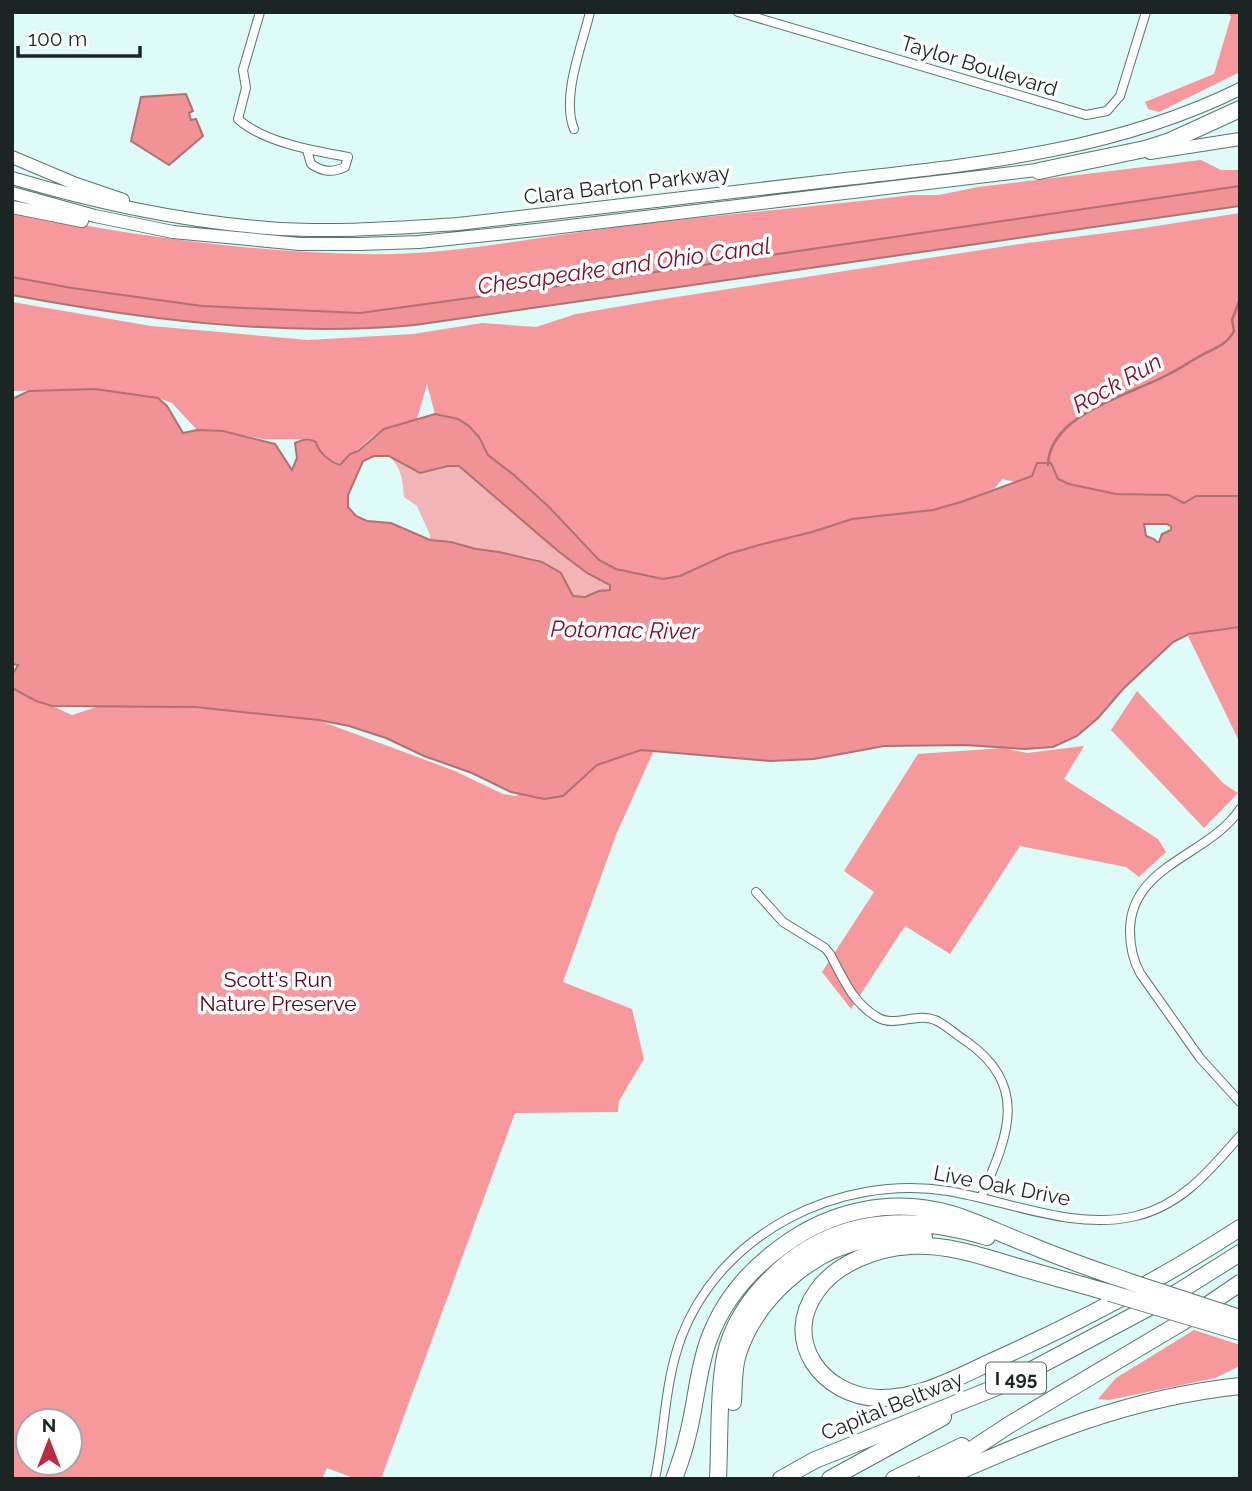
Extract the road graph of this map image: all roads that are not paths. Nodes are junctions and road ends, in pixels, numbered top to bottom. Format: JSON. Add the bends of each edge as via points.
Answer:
{"nodes":[{"id":1,"x":260,"y":12,"type":"edge"},
{"id":2,"x":590,"y":12,"type":"edge"},
{"id":3,"x":738,"y":12,"type":"edge"},
{"id":4,"x":1146,"y":12,"type":"edge"},
{"id":5,"x":1240,"y":89,"type":"edge"},
{"id":6,"x":1240,"y":109,"type":"edge"},
{"id":7,"x":574,"y":129,"type":"dead end"},
{"id":8,"x":1240,"y":139,"type":"edge"},
{"id":9,"x":307,"y":150,"type":"junction"},
{"id":10,"x":12,"y":157,"type":"edge"},
{"id":11,"x":1039,"y":170,"type":"junction"},
{"id":12,"x":12,"y":178,"type":"edge"},
{"id":13,"x":12,"y":193,"type":"edge"},
{"id":14,"x":12,"y":207,"type":"edge"},
{"id":15,"x":201,"y":221,"type":"junction"},
{"id":16,"x":173,"y":232,"type":"junction"},
{"id":17,"x":1240,"y":809,"type":"edge"},
{"id":18,"x":756,"y":892,"type":"dead end"},
{"id":19,"x":1240,"y":1102,"type":"edge"},
{"id":20,"x":1240,"y":1136,"type":"edge"},
{"id":21,"x":981,"y":1198,"type":"junction"},
{"id":22,"x":1240,"y":1228,"type":"edge"},
{"id":23,"x":1240,"y":1253,"type":"edge"},
{"id":24,"x":1130,"y":1282,"type":"junction"},
{"id":25,"x":1240,"y":1283,"type":"edge"},
{"id":26,"x":1110,"y":1293,"type":"junction"},
{"id":27,"x":1240,"y":1318,"type":"edge"},
{"id":28,"x":1240,"y":1332,"type":"edge"},
{"id":29,"x":1007,"y":1383,"type":"junction"},
{"id":30,"x":1240,"y":1386,"type":"edge"},
{"id":31,"x":1009,"y":1425,"type":"junction"},
{"id":32,"x":726,"y":1431,"type":"junction"},
{"id":33,"x":654,"y":1479,"type":"edge"},
{"id":34,"x":674,"y":1479,"type":"edge"},
{"id":35,"x":718,"y":1479,"type":"edge"},
{"id":36,"x":729,"y":1479,"type":"edge"},
{"id":37,"x":781,"y":1479,"type":"edge"},
{"id":38,"x":830,"y":1479,"type":"edge"},
{"id":39,"x":894,"y":1479,"type":"edge"},
{"id":40,"x":927,"y":1479,"type":"edge"},
{"id":41,"x":942,"y":1479,"type":"edge"}],
"edges":[{"from":1,"to":9,"type":"street","via":[[243,70],[246,88],[238,118],[247,128]]},
{"from":2,"to":7,"type":"street","via":[[570,96],[569,117]]},
{"from":3,"to":4,"type":"street","name":"Taylor Boulevard","via":[[1086,115],[1108,111],[1120,96]]},
{"from":5,"to":15,"type":"main road","name":"Clara Barton Parkway","via":[[1205,106],[1097,141],[972,164],[458,224],[333,230]]},
{"from":6,"to":11,"type":"highway","via":[[1162,144]]},
{"from":8,"to":11,"type":"main road","name":"Clara Barton Parkway"},
{"from":9,"to":9,"type":"street","via":[[348,157],[345,167],[335,172],[320,170],[311,164]]},
{"from":10,"to":15,"type":"main road","via":[[109,195]]},
{"from":11,"to":16,"type":"main road","name":"Clara Barton Parkway","via":[[419,242],[300,244]]},
{"from":12,"to":15,"type":"main road","name":"Clara Barton Parkway","via":[[65,194]]},
{"from":13,"to":16,"type":"main road","name":"Clara Barton Parkway"},
{"from":14,"to":16,"type":"main road"},
{"from":17,"to":19,"type":"street","via":[[1213,838],[1151,880],[1138,897],[1130,926],[1140,973],[1200,1058]]},
{"from":18,"to":21,"type":"street","via":[[783,922],[830,954],[859,1004],[883,1020],[934,1019],[977,1049],[991,1065],[1006,1096],[1008,1124]]},
{"from":20,"to":21,"type":"street","name":"Live Oak Drive","via":[[1185,1192],[1138,1216],[1085,1220]]},
{"from":21,"to":33,"type":"street","name":"Live Oak Drive","via":[[929,1188],[856,1193],[803,1211],[754,1241],[710,1287],[682,1336],[668,1380]]},
{"from":22,"to":26,"type":"highway","via":[[1036,1341],[925,1391],[878,1398],[853,1395],[819,1372],[805,1340],[806,1312],[824,1282],[863,1257],[907,1247],[951,1248]]},
{"from":23,"to":29,"type":"highway","name":"Capital Beltway","number":"I 495","via":[[1178,1292]]},
{"from":24,"to":27,"type":"highway","bridge":true},
{"from":24,"to":32,"type":"highway","via":[[946,1226],[878,1224],[840,1233],[785,1263],[745,1308],[725,1355]]},
{"from":24,"to":34,"type":"highway","via":[[927,1208],[864,1209],[822,1223],[773,1252],[744,1280],[724,1309],[708,1340],[688,1437]]},
{"from":25,"to":31,"type":"highway","number":"I 495"},
{"from":26,"to":28,"type":"highway","bridge":true},
{"from":26,"to":32,"type":"highway","via":[[954,1241],[899,1236],[864,1240],[826,1254],[791,1277],[765,1304],[738,1355]]},
{"from":29,"to":37,"type":"highway","name":"Capital Beltway","number":"I 495","via":[[815,1460]]},
{"from":29,"to":38,"type":"highway"},
{"from":30,"to":41,"type":"highway","via":[[1133,1405],[1084,1419]]},
{"from":31,"to":39,"type":"highway"},
{"from":31,"to":40,"type":"highway","number":"I 495"},
{"from":32,"to":35,"type":"highway"},
{"from":32,"to":36,"type":"highway"}]}
